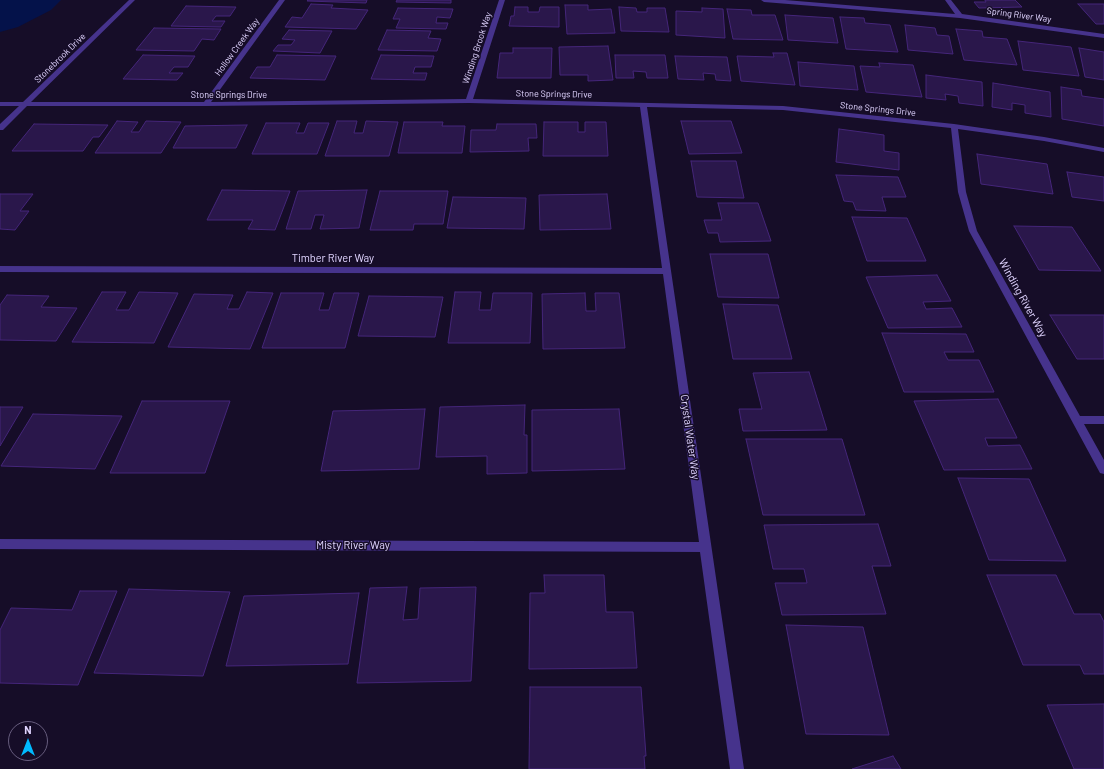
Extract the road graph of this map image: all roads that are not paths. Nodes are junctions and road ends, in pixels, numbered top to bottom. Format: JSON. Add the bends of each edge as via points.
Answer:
{"nodes":[{"id":1,"x":132,"y":0,"type":"edge"},
{"id":2,"x":282,"y":0,"type":"edge"},
{"id":3,"x":502,"y":0,"type":"edge"},
{"id":4,"x":764,"y":0,"type":"edge"},
{"id":5,"x":948,"y":0,"type":"edge"},
{"id":6,"x":960,"y":16,"type":"junction"},
{"id":7,"x":1104,"y":36,"type":"edge"},
{"id":8,"x":469,"y":101,"type":"junction"},
{"id":9,"x":0,"y":104,"type":"edge"},
{"id":10,"x":26,"y":104,"type":"junction"},
{"id":11,"x":206,"y":104,"type":"junction"},
{"id":12,"x":643,"y":105,"type":"junction"},
{"id":13,"x":954,"y":126,"type":"junction"},
{"id":14,"x":0,"y":128,"type":"edge"},
{"id":15,"x":1104,"y":150,"type":"edge"},
{"id":16,"x":0,"y":269,"type":"edge"},
{"id":17,"x":667,"y":270,"type":"junction"},
{"id":18,"x":1077,"y":420,"type":"junction"},
{"id":19,"x":1104,"y":420,"type":"edge"},
{"id":20,"x":1104,"y":470,"type":"edge"},
{"id":21,"x":0,"y":544,"type":"edge"},
{"id":22,"x":705,"y":547,"type":"junction"},
{"id":23,"x":737,"y":769,"type":"edge"}],
"edges":[{"from":1,"to":10,"type":"street","name":"Stonebrook Drive"},
{"from":2,"to":11,"type":"street","name":"Hollow Creek Way"},
{"from":3,"to":8,"type":"street","name":"Winding Brook Way"},
{"from":4,"to":6,"type":"street","name":"Spring River Way"},
{"from":5,"to":6,"type":"street"},
{"from":6,"to":7,"type":"street","name":"Spring River Way"},
{"from":8,"to":11,"type":"street","name":"Stone Springs Drive"},
{"from":8,"to":12,"type":"street","name":"Stone Springs Drive"},
{"from":9,"to":10,"type":"street","name":"Stone Springs Drive"},
{"from":10,"to":11,"type":"street","name":"Stone Springs Drive"},
{"from":10,"to":14,"type":"street","name":"Stonebrook Drive"},
{"from":12,"to":13,"type":"street","name":"Stone Springs Drive","via":[[783,108]]},
{"from":12,"to":17,"type":"street","name":"Crystal Water Way"},
{"from":13,"to":15,"type":"street","name":"Stone Springs Drive"},
{"from":13,"to":18,"type":"street","name":"Winding River Way","via":[[962,192],[974,231],[988,261]]},
{"from":16,"to":17,"type":"street","name":"Timber River Way"},
{"from":17,"to":22,"type":"street","name":"Crystal Water Way"},
{"from":18,"to":19,"type":"street"},
{"from":18,"to":20,"type":"street","name":"Winding River Way"},
{"from":21,"to":22,"type":"street","name":"Misty River Way"},
{"from":22,"to":23,"type":"street","name":"Crystal Water Way"}]}
